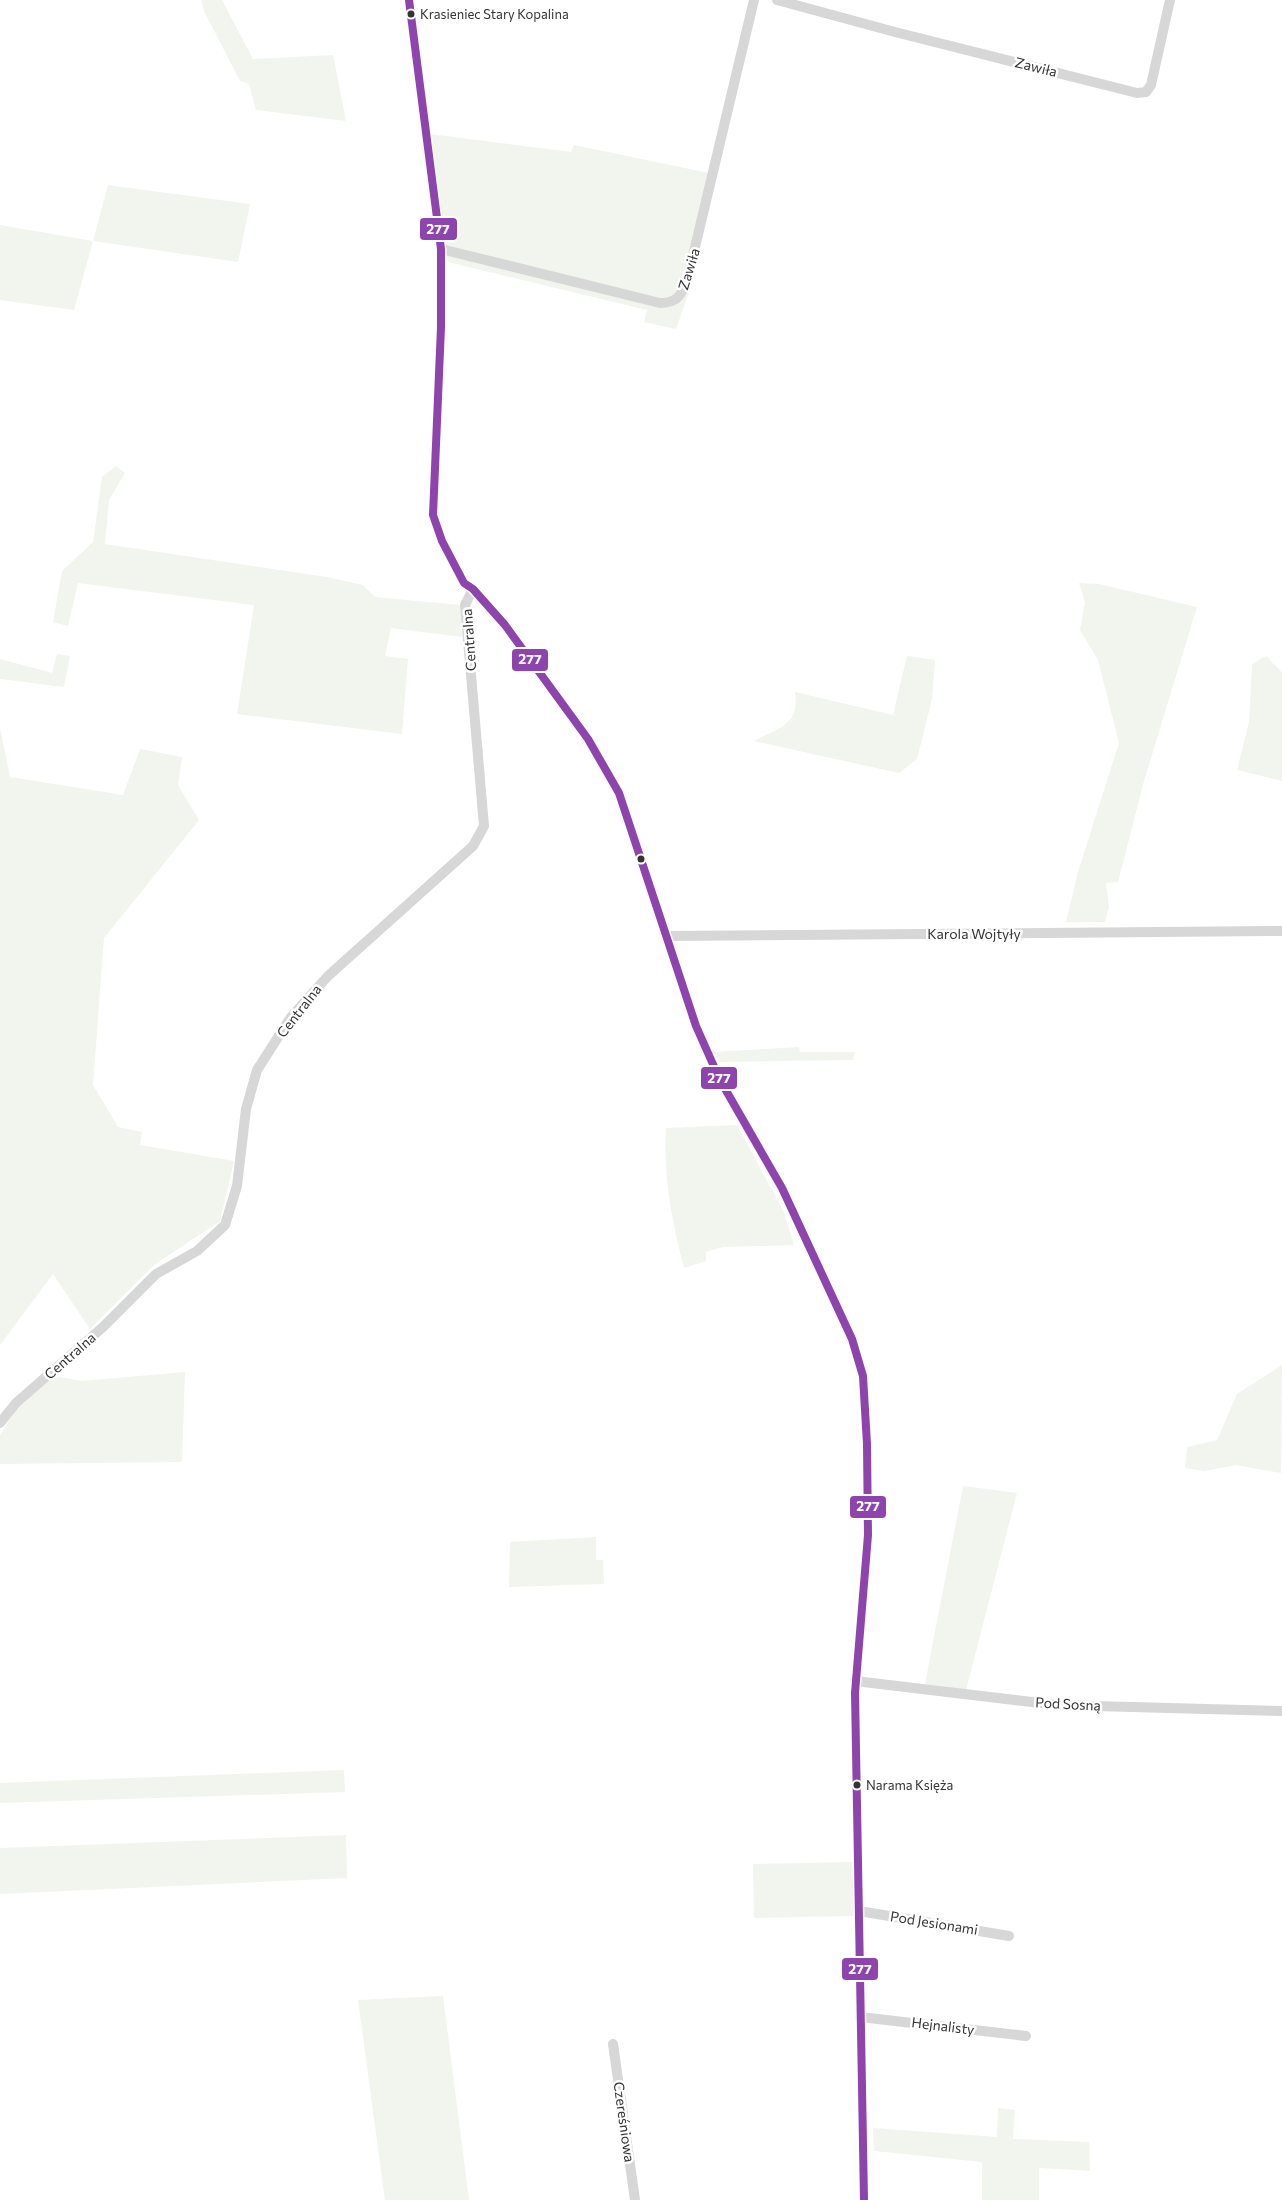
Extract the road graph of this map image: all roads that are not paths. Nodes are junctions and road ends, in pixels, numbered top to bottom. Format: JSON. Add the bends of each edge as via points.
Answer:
{"nodes":[{"id":1,"x":409,"y":0,"type":"edge"},
{"id":2,"x":754,"y":0,"type":"edge"},
{"id":3,"x":777,"y":0,"type":"edge"},
{"id":4,"x":1170,"y":0,"type":"edge"},
{"id":5,"x":441,"y":249,"type":"junction"},
{"id":6,"x":472,"y":589,"type":"junction"},
{"id":7,"x":1282,"y":931,"type":"edge"},
{"id":8,"x":666,"y":936,"type":"junction"},
{"id":9,"x":0,"y":1423,"type":"edge"},
{"id":10,"x":855,"y":1680,"type":"junction"},
{"id":11,"x":1282,"y":1711,"type":"edge"},
{"id":12,"x":859,"y":1911,"type":"junction"},
{"id":13,"x":1009,"y":1936,"type":"dead end"},
{"id":14,"x":860,"y":2017,"type":"junction"},
{"id":15,"x":1026,"y":2036,"type":"dead end"},
{"id":16,"x":613,"y":2044,"type":"dead end"},
{"id":17,"x":635,"y":2200,"type":"edge"},
{"id":18,"x":864,"y":2200,"type":"edge"}],
"edges":[{"from":1,"to":5,"type":"street"},
{"from":2,"to":5,"type":"street","name":"Zawiła","via":[[686,285],[679,299],[660,303]]},
{"from":3,"to":4,"type":"street","name":"Zawiła","via":[[1136,93],[1146,92],[1150,85]]},
{"from":5,"to":6,"type":"street","via":[[433,515],[459,575]]},
{"from":6,"to":8,"type":"street","via":[[505,625],[588,739],[619,793]]},
{"from":6,"to":9,"type":"street","name":"Centralna","via":[[465,605],[484,826],[473,846],[328,976],[290,1017],[257,1070],[246,1109],[237,1186],[225,1225],[197,1250],[156,1274],[103,1327],[16,1403]]},
{"from":7,"to":8,"type":"street","name":"Karola Wojtyły"},
{"from":8,"to":10,"type":"street","via":[[696,1026],[720,1080],[782,1188],[852,1339],[863,1376],[868,1535]]},
{"from":10,"to":11,"type":"street","name":"Pod Sosną","via":[[1057,1705]]},
{"from":10,"to":12,"type":"street"},
{"from":12,"to":13,"type":"street","name":"Pod Jesionami"},
{"from":12,"to":14,"type":"street"},
{"from":14,"to":15,"type":"street","name":"Hejnalisty"},
{"from":14,"to":18,"type":"street"},
{"from":16,"to":17,"type":"street","name":"Czereśniowa"}]}
